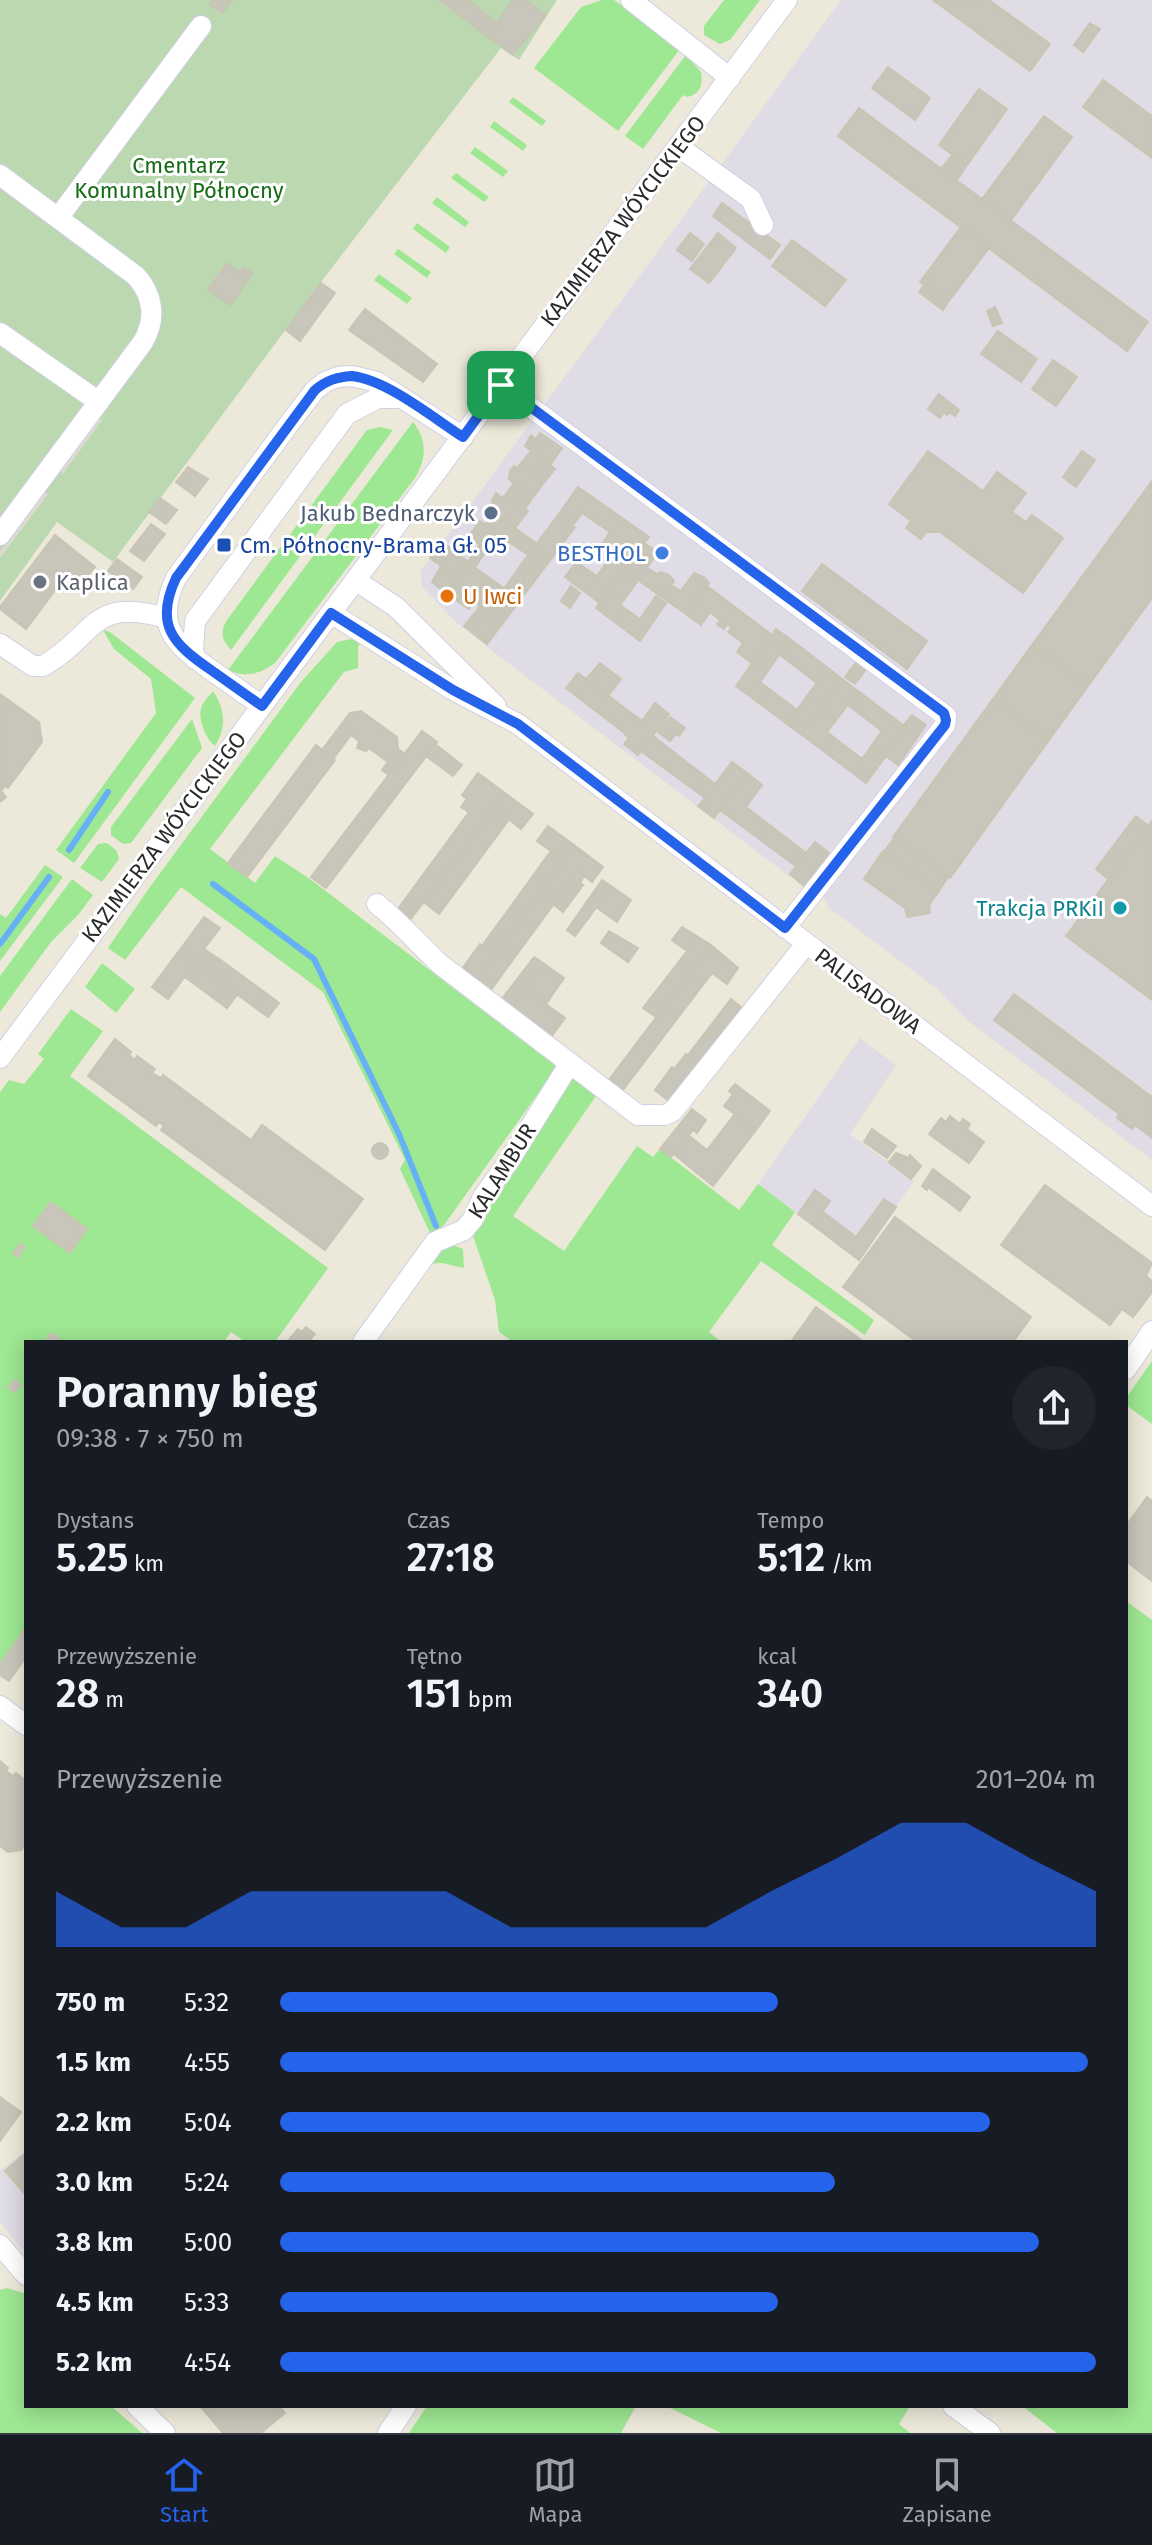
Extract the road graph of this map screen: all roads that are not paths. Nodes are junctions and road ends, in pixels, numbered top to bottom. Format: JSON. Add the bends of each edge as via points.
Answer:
{"nodes":[{"id":1,"x":631,"y":0,"type":"edge"},
{"id":2,"x":787,"y":0,"type":"edge"},
{"id":3,"x":201,"y":26,"type":"dead end"},
{"id":4,"x":730,"y":78,"type":"junction"},
{"id":5,"x":679,"y":147,"type":"junction"},
{"id":6,"x":0,"y":175,"type":"edge"},
{"id":7,"x":58,"y":218,"type":"junction"},
{"id":8,"x":763,"y":225,"type":"dead end"},
{"id":9,"x":0,"y":333,"type":"edge"},
{"id":10,"x":501,"y":385,"type":"junction"},
{"id":11,"x":402,"y":398,"type":"junction"},
{"id":12,"x":99,"y":402,"type":"junction"},
{"id":13,"x":463,"y":437,"type":"junction"},
{"id":14,"x":0,"y":535,"type":"edge"},
{"id":15,"x":355,"y":580,"type":"junction"},
{"id":16,"x":331,"y":613,"type":"junction"},
{"id":17,"x":166,"y":618,"type":"junction"},
{"id":18,"x":0,"y":644,"type":"edge"},
{"id":19,"x":195,"y":659,"type":"junction"},
{"id":20,"x":262,"y":706,"type":"junction"},
{"id":21,"x":508,"y":717,"type":"junction"},
{"id":22,"x":377,"y":904,"type":"dead end"},
{"id":23,"x":785,"y":928,"type":"junction"},
{"id":24,"x":806,"y":944,"type":"junction"},
{"id":25,"x":0,"y":1058,"type":"edge"},
{"id":26,"x":570,"y":1063,"type":"junction"},
{"id":27,"x":1152,"y":1206,"type":"edge"},
{"id":28,"x":1152,"y":1331,"type":"edge"},
{"id":29,"x":364,"y":1340,"type":"edge"},
{"id":30,"x":1128,"y":1366,"type":"edge"},
{"id":31,"x":0,"y":1706,"type":"edge"},
{"id":32,"x":24,"y":1724,"type":"edge"},
{"id":33,"x":0,"y":2245,"type":"edge"},
{"id":34,"x":24,"y":2273,"type":"edge"},
{"id":35,"x":139,"y":2408,"type":"edge"},
{"id":36,"x":405,"y":2408,"type":"edge"},
{"id":37,"x":956,"y":2408,"type":"edge"},
{"id":38,"x":165,"y":2433,"type":"edge"},
{"id":39,"x":388,"y":2433,"type":"edge"},
{"id":40,"x":990,"y":2433,"type":"edge"}],
"edges":[{"from":1,"to":4,"type":"street"},
{"from":2,"to":4,"type":"street","name":"KAZIMIERZA WÓYCICKIEGO"},
{"from":3,"to":7,"type":"street"},
{"from":4,"to":5,"type":"street","name":"KAZIMIERZA WÓYCICKIEGO"},
{"from":5,"to":8,"type":"street","via":[[751,199]]},
{"from":5,"to":10,"type":"street","name":"KAZIMIERZA WÓYCICKIEGO"},
{"from":6,"to":7,"type":"street"},
{"from":7,"to":12,"type":"street","via":[[136,276],[148,297],[152,327]]},
{"from":9,"to":12,"type":"street"},
{"from":10,"to":13,"type":"street","name":"KAZIMIERZA WÓYCICKIEGO"},
{"from":10,"to":23,"type":"street","via":[[946,716],[945,725]]},
{"from":11,"to":13,"type":"street"},
{"from":11,"to":17,"type":"street","via":[[377,382],[352,376],[338,377],[315,390],[176,578]]},
{"from":11,"to":19,"type":"street","via":[[378,398],[347,414],[195,621]]},
{"from":12,"to":14,"type":"street"},
{"from":13,"to":15,"type":"street","name":"KAZIMIERZA WÓYCICKIEGO"},
{"from":15,"to":16,"type":"street","name":"KAZIMIERZA WÓYCICKIEGO"},
{"from":15,"to":21,"type":"street","name":"PALISADOWA","via":[[396,607]]},
{"from":16,"to":20,"type":"street","name":"KAZIMIERZA WÓYCICKIEGO"},
{"from":16,"to":21,"type":"street","name":"PALISADOWA","via":[[453,690]]},
{"from":17,"to":18,"type":"street","via":[[110,614],[43,666],[33,666]]},
{"from":17,"to":19,"type":"street","via":[[178,645]]},
{"from":19,"to":20,"type":"street"},
{"from":20,"to":25,"type":"street","name":"KAZIMIERZA WÓYCICKIEGO"},
{"from":21,"to":23,"type":"street","name":"PALISADOWA"},
{"from":22,"to":26,"type":"street","via":[[441,965]]},
{"from":23,"to":24,"type":"street","name":"PALISADOWA"},
{"from":24,"to":26,"type":"street","via":[[673,1111],[638,1115]]},
{"from":24,"to":27,"type":"street","name":"PALISADOWA"},
{"from":26,"to":29,"type":"street","name":"KALAMBUR","via":[[473,1219],[464,1230],[435,1242]]},
{"from":28,"to":30,"type":"street"},
{"from":31,"to":32,"type":"street"},
{"from":33,"to":34,"type":"street"},
{"from":35,"to":38,"type":"street"},
{"from":36,"to":39,"type":"street"},
{"from":37,"to":40,"type":"street"}]}
